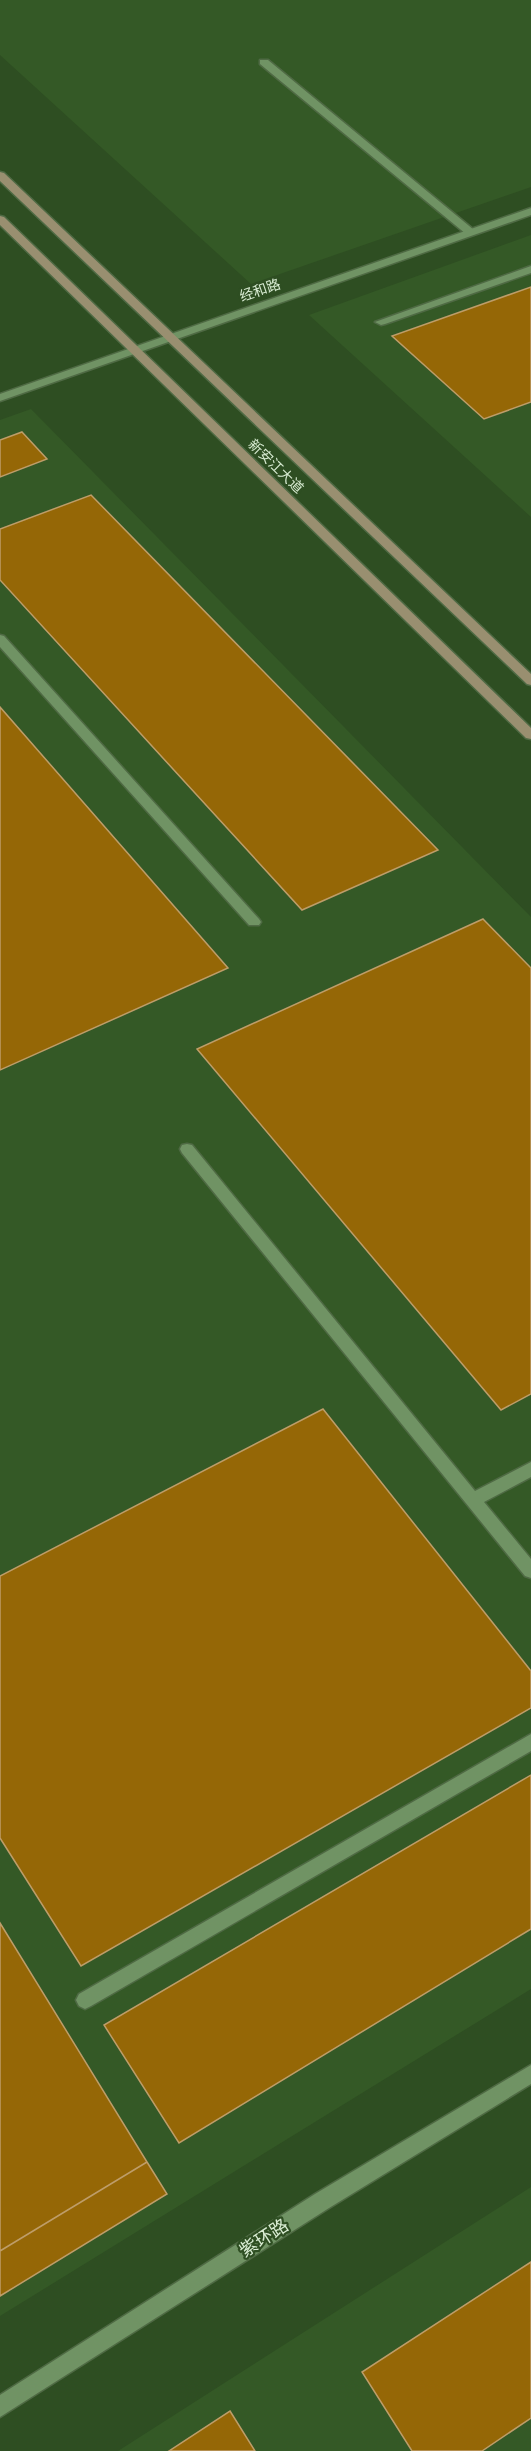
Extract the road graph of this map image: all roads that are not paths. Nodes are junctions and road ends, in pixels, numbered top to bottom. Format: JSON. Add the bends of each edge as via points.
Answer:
{"nodes":[{"id":1,"x":264,"y":62,"type":"dead end"},
{"id":2,"x":0,"y":175,"type":"edge"},
{"id":3,"x":531,"y":211,"type":"edge"},
{"id":4,"x":0,"y":219,"type":"edge"},
{"id":5,"x":470,"y":232,"type":"junction"},
{"id":6,"x":531,"y":269,"type":"edge"},
{"id":7,"x":381,"y":322,"type":"dead end"},
{"id":8,"x":171,"y":338,"type":"junction"},
{"id":9,"x":135,"y":350,"type":"junction"},
{"id":10,"x":0,"y":398,"type":"edge"},
{"id":11,"x":0,"y":639,"type":"edge"},
{"id":12,"x":531,"y":681,"type":"edge"},
{"id":13,"x":531,"y":735,"type":"edge"},
{"id":14,"x":254,"y":922,"type":"dead end"},
{"id":15,"x":187,"y":1149,"type":"dead end"},
{"id":16,"x":531,"y":1469,"type":"edge"},
{"id":17,"x":473,"y":1500,"type":"junction"},
{"id":18,"x":531,"y":1571,"type":"edge"},
{"id":19,"x":531,"y":1742,"type":"edge"},
{"id":20,"x":85,"y":2000,"type":"dead end"},
{"id":21,"x":531,"y":2074,"type":"edge"},
{"id":22,"x":0,"y":2407,"type":"edge"}],
"edges":[{"from":1,"to":5,"type":"street"},
{"from":2,"to":8,"type":"main road","name":"新安江大道"},
{"from":3,"to":5,"type":"street","name":"经和路"},
{"from":4,"to":9,"type":"main road","name":"新安江大道"},
{"from":5,"to":8,"type":"street","name":"经和路"},
{"from":6,"to":7,"type":"street"},
{"from":8,"to":9,"type":"street","name":"经和路"},
{"from":8,"to":12,"type":"main road","name":"新安江大道"},
{"from":9,"to":10,"type":"street","name":"经和路"},
{"from":9,"to":13,"type":"main road","name":"新安江大道"},
{"from":11,"to":14,"type":"street"},
{"from":15,"to":17,"type":"street"},
{"from":16,"to":17,"type":"street"},
{"from":17,"to":18,"type":"street"},
{"from":19,"to":20,"type":"street"},
{"from":21,"to":22,"type":"street","name":"紫环路","via":[[322,2200]]}]}
